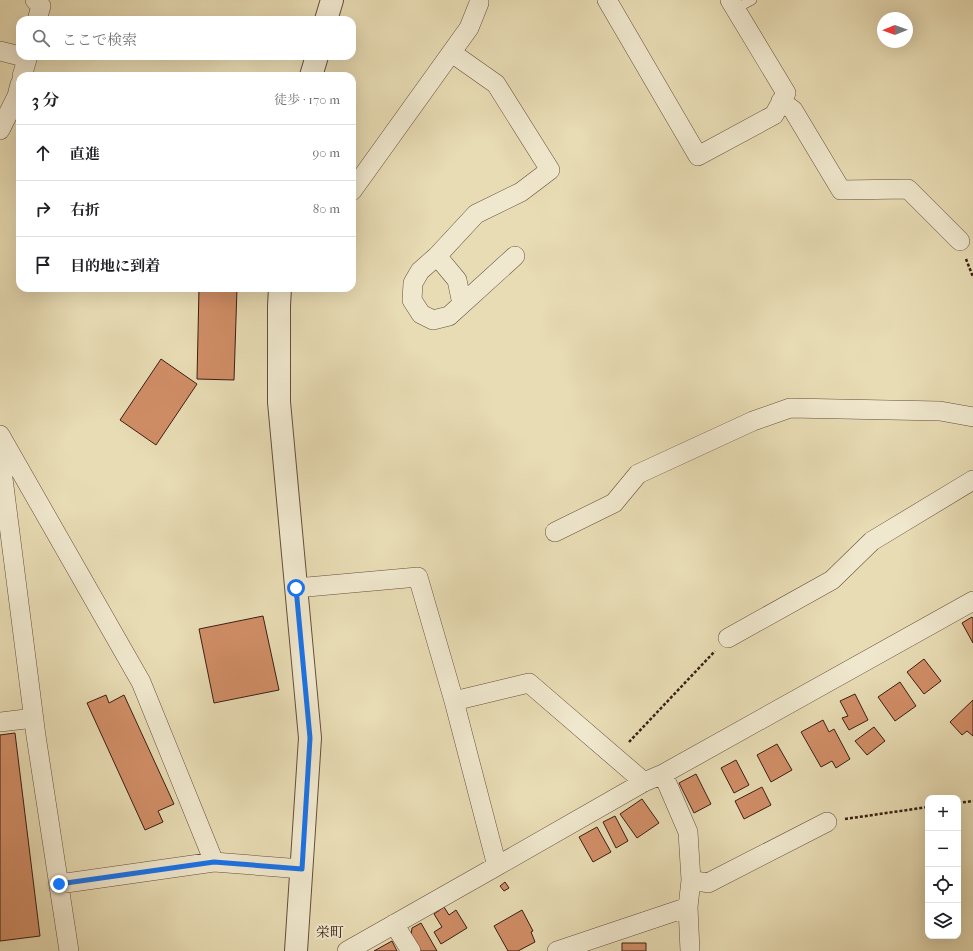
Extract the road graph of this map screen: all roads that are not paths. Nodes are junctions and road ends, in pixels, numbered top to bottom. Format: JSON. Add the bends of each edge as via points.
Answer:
{"nodes":[{"id":1,"x":35,"y":0,"type":"edge"},
{"id":2,"x":332,"y":0,"type":"edge"},
{"id":3,"x":479,"y":0,"type":"edge"},
{"id":4,"x":607,"y":0,"type":"edge"},
{"id":5,"x":739,"y":3,"type":"edge"},
{"id":6,"x":38,"y":16,"type":"edge"},
{"id":7,"x":327,"y":16,"type":"edge"},
{"id":8,"x":0,"y":51,"type":"edge"},
{"id":9,"x":452,"y":53,"type":"junction"},
{"id":10,"x":16,"y":54,"type":"edge"},
{"id":11,"x":24,"y":60,"type":"edge"},
{"id":12,"x":316,"y":60,"type":"edge"},
{"id":13,"x":22,"y":72,"type":"edge"},
{"id":14,"x":312,"y":72,"type":"edge"},
{"id":15,"x":16,"y":98,"type":"edge"},
{"id":16,"x":781,"y":101,"type":"junction"},
{"id":17,"x":0,"y":130,"type":"edge"},
{"id":18,"x":356,"y":185,"type":"edge"},
{"id":19,"x":960,"y":241,"type":"dead end"},
{"id":20,"x":437,"y":256,"type":"junction"},
{"id":21,"x":515,"y":256,"type":"dead end"},
{"id":22,"x":280,"y":292,"type":"edge"},
{"id":23,"x":462,"y":304,"type":"junction"},
{"id":24,"x":973,"y":417,"type":"edge"},
{"id":25,"x":0,"y":435,"type":"edge"},
{"id":26,"x":0,"y":455,"type":"edge"},
{"id":27,"x":973,"y":480,"type":"edge"},
{"id":28,"x":555,"y":532,"type":"dead end"},
{"id":29,"x":296,"y":588,"type":"junction"},
{"id":30,"x":973,"y":601,"type":"edge"},
{"id":31,"x":728,"y":638,"type":"road end"},
{"id":32,"x":454,"y":701,"type":"junction"},
{"id":33,"x":34,"y":718,"type":"junction"},
{"id":34,"x":0,"y":722,"type":"edge"},
{"id":35,"x":663,"y":774,"type":"junction"},
{"id":36,"x":644,"y":782,"type":"junction"},
{"id":37,"x":827,"y":822,"type":"road end"},
{"id":38,"x":214,"y":862,"type":"junction"},
{"id":39,"x":497,"y":866,"type":"junction"},
{"id":40,"x":302,"y":869,"type":"junction"},
{"id":41,"x":691,"y":880,"type":"junction"},
{"id":42,"x":59,"y":884,"type":"junction"},
{"id":43,"x":688,"y":907,"type":"junction"},
{"id":44,"x":394,"y":924,"type":"junction"},
{"id":45,"x":69,"y":951,"type":"edge"},
{"id":46,"x":296,"y":951,"type":"edge"},
{"id":47,"x":347,"y":951,"type":"edge"},
{"id":48,"x":411,"y":951,"type":"edge"},
{"id":49,"x":557,"y":951,"type":"edge"},
{"id":50,"x":690,"y":951,"type":"edge"}],
"edges":[{"from":1,"to":6,"type":"street","via":[[41,6]]},
{"from":2,"to":7,"type":"street"},
{"from":3,"to":9,"type":"street","via":[[470,28]]},
{"from":4,"to":16,"type":"street","via":[[698,156],[774,115]]},
{"from":5,"to":16,"type":"street","via":[[786,93]]},
{"from":8,"to":10,"type":"street"},
{"from":9,"to":18,"type":"street"},
{"from":9,"to":20,"type":"street","via":[[496,84],[550,170],[521,192],[476,214]]},
{"from":11,"to":13,"type":"street"},
{"from":12,"to":14,"type":"street"},
{"from":15,"to":17,"type":"street"},
{"from":16,"to":19,"type":"street","via":[[793,110],[841,190],[908,189]]},
{"from":20,"to":23,"type":"street","via":[[457,280]]},
{"from":20,"to":23,"type":"street","via":[[420,271],[413,283],[412,300],[421,314],[433,320],[449,316]]},
{"from":21,"to":23,"type":"street"},
{"from":22,"to":29,"type":"street","via":[[279,402]]},
{"from":24,"to":28,"type":"street","via":[[940,411],[790,408],[753,421],[638,474],[614,503]]},
{"from":25,"to":38,"type":"street","via":[[141,682]]},
{"from":26,"to":33,"type":"street"},
{"from":27,"to":31,"type":"street","via":[[872,541],[832,580]]},
{"from":29,"to":32,"type":"street","via":[[418,577]]},
{"from":29,"to":40,"type":"street","via":[[310,738]]},
{"from":30,"to":35,"type":"street"},
{"from":32,"to":36,"type":"street","via":[[529,683]]},
{"from":32,"to":39,"type":"street"},
{"from":33,"to":34,"type":"street"},
{"from":33,"to":42,"type":"street"},
{"from":35,"to":36,"type":"street"},
{"from":35,"to":41,"type":"street","via":[[688,832]]},
{"from":36,"to":39,"type":"street"},
{"from":37,"to":41,"type":"street","via":[[708,884]]},
{"from":38,"to":40,"type":"street"},
{"from":38,"to":42,"type":"street"},
{"from":39,"to":44,"type":"street"},
{"from":40,"to":46,"type":"street"},
{"from":41,"to":43,"type":"street"},
{"from":42,"to":45,"type":"street"},
{"from":43,"to":49,"type":"street"},
{"from":43,"to":50,"type":"street"},
{"from":44,"to":47,"type":"street"},
{"from":44,"to":48,"type":"street"}]}
